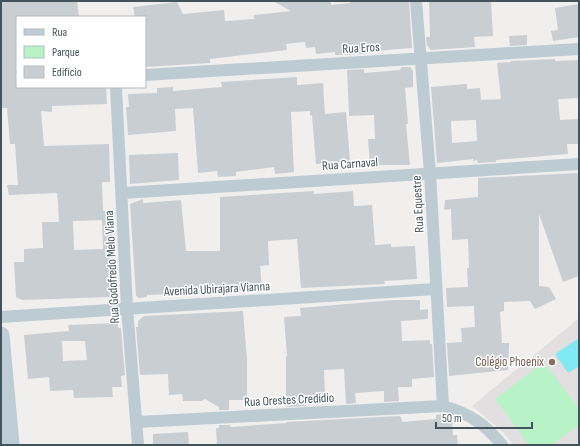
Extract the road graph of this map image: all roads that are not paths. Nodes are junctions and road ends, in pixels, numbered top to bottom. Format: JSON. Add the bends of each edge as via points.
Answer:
{"nodes":[{"id":1,"x":416,"y":1,"type":"edge"},
{"id":2,"x":579,"y":49,"type":"edge"},
{"id":3,"x":420,"y":58,"type":"junction"},
{"id":4,"x":146,"y":75,"type":"edge"},
{"id":5,"x":116,"y":88,"type":"edge"},
{"id":6,"x":579,"y":164,"type":"edge"},
{"id":7,"x":430,"y":173,"type":"junction"},
{"id":8,"x":122,"y":193,"type":"junction"},
{"id":9,"x":435,"y":289,"type":"junction"},
{"id":10,"x":128,"y":308,"type":"junction"},
{"id":11,"x":1,"y":317,"type":"edge"},
{"id":12,"x":1,"y":335,"type":"edge"},
{"id":13,"x":442,"y":406,"type":"junction"},
{"id":14,"x":137,"y":422,"type":"junction"},
{"id":15,"x":11,"y":445,"type":"edge"},
{"id":16,"x":138,"y":445,"type":"edge"},
{"id":17,"x":502,"y":445,"type":"edge"}],
"edges":[{"from":1,"to":3,"type":"street","name":"Rua Equestre"},
{"from":2,"to":3,"type":"street","name":"Rua Eros"},
{"from":3,"to":4,"type":"street","name":"Rua Eros"},
{"from":3,"to":7,"type":"street","name":"Rua Equestre"},
{"from":5,"to":8,"type":"street","name":"Rua Godofredo Melo Viana"},
{"from":6,"to":7,"type":"street","name":"Rua Carnaval"},
{"from":7,"to":8,"type":"street","name":"Rua Carnaval"},
{"from":7,"to":9,"type":"street","name":"Rua Equestre"},
{"from":8,"to":10,"type":"street","name":"Rua Godofredo Melo Viana"},
{"from":9,"to":10,"type":"street","name":"Avenida Ubirajara Vianna"},
{"from":9,"to":13,"type":"street","name":"Rua Equestre"},
{"from":10,"to":11,"type":"street","name":"Avenida Ubirajara Vianna"},
{"from":10,"to":14,"type":"street","name":"Rua Godofredo Melo Viana"},
{"from":12,"to":15,"type":"main road"},
{"from":13,"to":14,"type":"street","name":"Rua Orestes Credídio"},
{"from":13,"to":17,"type":"street","via":[[476,419]]},
{"from":14,"to":16,"type":"street","name":"Rua Godofredo Melo Viana"}]}
